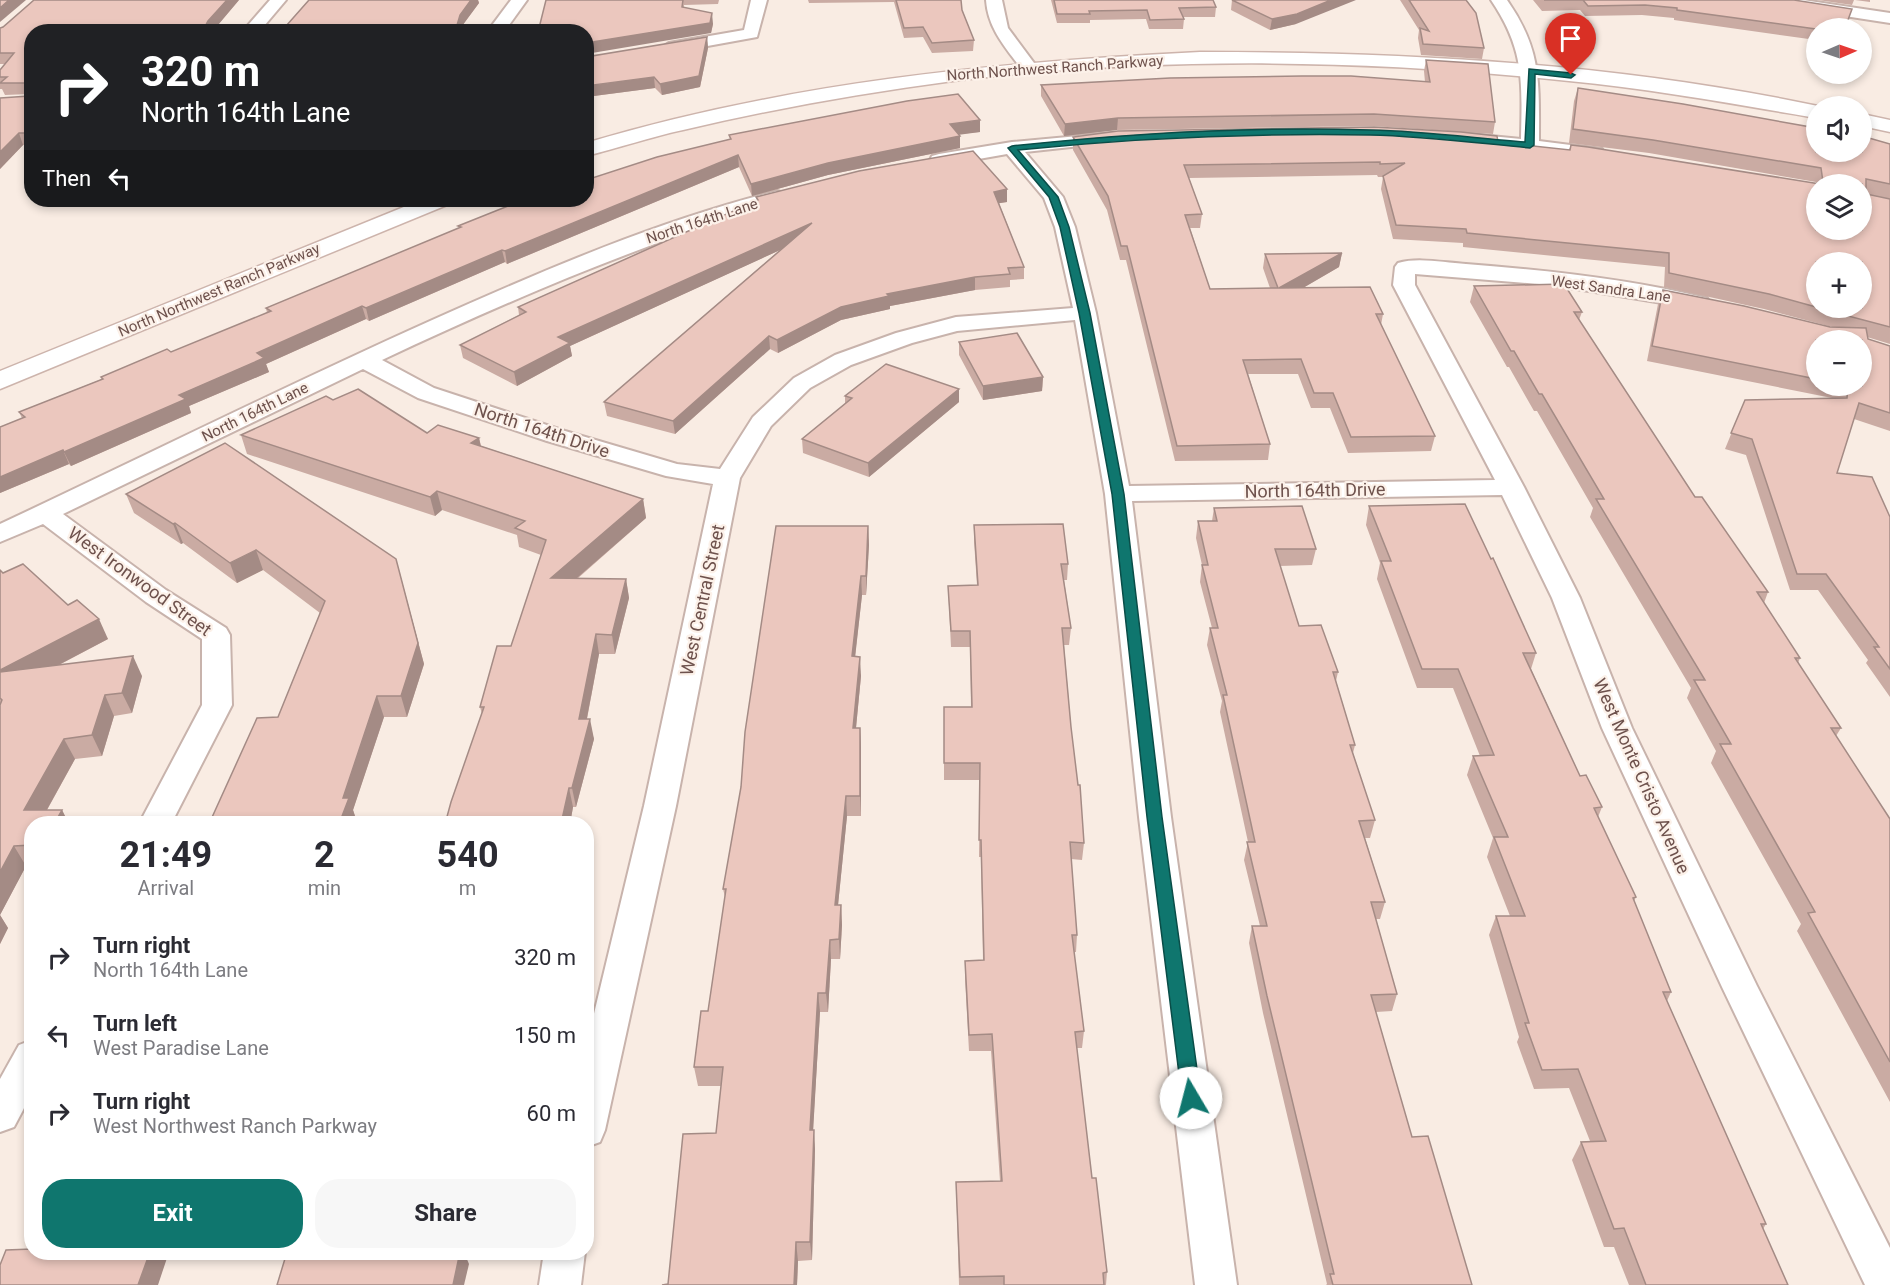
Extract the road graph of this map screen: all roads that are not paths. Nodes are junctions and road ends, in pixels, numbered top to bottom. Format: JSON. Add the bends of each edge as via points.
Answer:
{"nodes":[{"id":1,"x":278,"y":0,"type":"edge"},
{"id":2,"x":519,"y":0,"type":"edge"},
{"id":3,"x":759,"y":0,"type":"edge"},
{"id":4,"x":994,"y":0,"type":"edge"},
{"id":5,"x":1499,"y":0,"type":"edge"},
{"id":6,"x":1773,"y":0,"type":"edge"},
{"id":7,"x":1890,"y":18,"type":"edge"},
{"id":8,"x":257,"y":24,"type":"edge"},
{"id":9,"x":501,"y":24,"type":"edge"},
{"id":10,"x":657,"y":50,"type":"edge"},
{"id":11,"x":1029,"y":67,"type":"junction"},
{"id":12,"x":1531,"y":71,"type":"junction"},
{"id":13,"x":1806,"y":110,"type":"edge"},
{"id":14,"x":1872,"y":122,"type":"edge"},
{"id":15,"x":1890,"y":126,"type":"edge"},
{"id":16,"x":1128,"y":136,"type":"edge"},
{"id":17,"x":1436,"y":136,"type":"edge"},
{"id":18,"x":1530,"y":145,"type":"junction"},
{"id":19,"x":594,"y":148,"type":"edge"},
{"id":20,"x":1012,"y":148,"type":"junction"},
{"id":21,"x":1617,"y":156,"type":"edge"},
{"id":22,"x":925,"y":162,"type":"edge"},
{"id":23,"x":793,"y":193,"type":"edge"},
{"id":24,"x":422,"y":207,"type":"edge"},
{"id":25,"x":1405,"y":267,"type":"joint"},
{"id":26,"x":1719,"y":307,"type":"edge"},
{"id":27,"x":1085,"y":313,"type":"junction"},
{"id":28,"x":364,"y":360,"type":"junction"},
{"id":29,"x":0,"y":381,"type":"edge"},
{"id":30,"x":727,"y":478,"type":"junction"},
{"id":31,"x":1511,"y":487,"type":"junction"},
{"id":32,"x":1118,"y":494,"type":"junction"},
{"id":33,"x":45,"y":513,"type":"junction"},
{"id":34,"x":0,"y":534,"type":"edge"},
{"id":35,"x":158,"y":816,"type":"edge"},
{"id":36,"x":24,"y":1071,"type":"edge"},
{"id":37,"x":594,"y":1095,"type":"edge"},
{"id":38,"x":0,"y":1115,"type":"edge"},
{"id":39,"x":564,"y":1260,"type":"edge"},
{"id":40,"x":561,"y":1285,"type":"edge"},
{"id":41,"x":1216,"y":1285,"type":"edge"},
{"id":42,"x":1887,"y":1285,"type":"edge"}],
"edges":[{"from":1,"to":8,"type":"street"},
{"from":2,"to":9,"type":"street"},
{"from":3,"to":10,"type":"street","via":[[752,34]]},
{"from":4,"to":11,"type":"street","via":[[994,15],[1004,36]]},
{"from":5,"to":12,"type":"street","via":[[1519,28]]},
{"from":6,"to":7,"type":"street"},
{"from":11,"to":12,"type":"main road","name":"North Northwest Ranch Parkway","via":[[1184,58],[1289,58]]},
{"from":11,"to":19,"type":"main road","name":"North Northwest Ranch Parkway","via":[[892,83],[789,101]]},
{"from":12,"to":13,"type":"main road","name":"North Northwest Ranch Parkway","via":[[1660,86]]},
{"from":12,"to":18,"type":"street"},
{"from":14,"to":15,"type":"main road"},
{"from":16,"to":20,"type":"street"},
{"from":17,"to":18,"type":"street"},
{"from":18,"to":21,"type":"street"},
{"from":20,"to":22,"type":"street"},
{"from":20,"to":27,"type":"street","via":[[1053,197],[1065,227]]},
{"from":23,"to":28,"type":"street","name":"North 164th Lane","via":[[706,217],[568,268]]},
{"from":24,"to":29,"type":"main road","name":"North Northwest Ranch Parkway"},
{"from":25,"to":26,"type":"street","name":"West Sandra Lane","via":[[1595,284]]},
{"from":25,"to":31,"type":"street","name":"West Monte Cristo Avenue","via":[[1404,285]]},
{"from":27,"to":30,"type":"street","name":"West Central Street","via":[[956,324],[843,360],[802,383],[761,422]]},
{"from":27,"to":32,"type":"street"},
{"from":28,"to":30,"type":"street","name":"North 164th Drive","via":[[426,393],[556,436],[675,471]]},
{"from":28,"to":33,"type":"street","name":"North 164th Lane"},
{"from":30,"to":37,"type":"street","name":"West Central Street","via":[[660,806]]},
{"from":31,"to":32,"type":"street","name":"North 164th Drive"},
{"from":31,"to":42,"type":"street","name":"West Monte Cristo Avenue","via":[[1566,598],[1617,728]]},
{"from":32,"to":41,"type":"street"},
{"from":33,"to":34,"type":"street","name":"North 164th Lane"},
{"from":33,"to":35,"type":"street","name":"West Ironwood Street","via":[[156,596],[216,635],[218,705]]},
{"from":36,"to":38,"type":"street"},
{"from":39,"to":40,"type":"street"}]}
